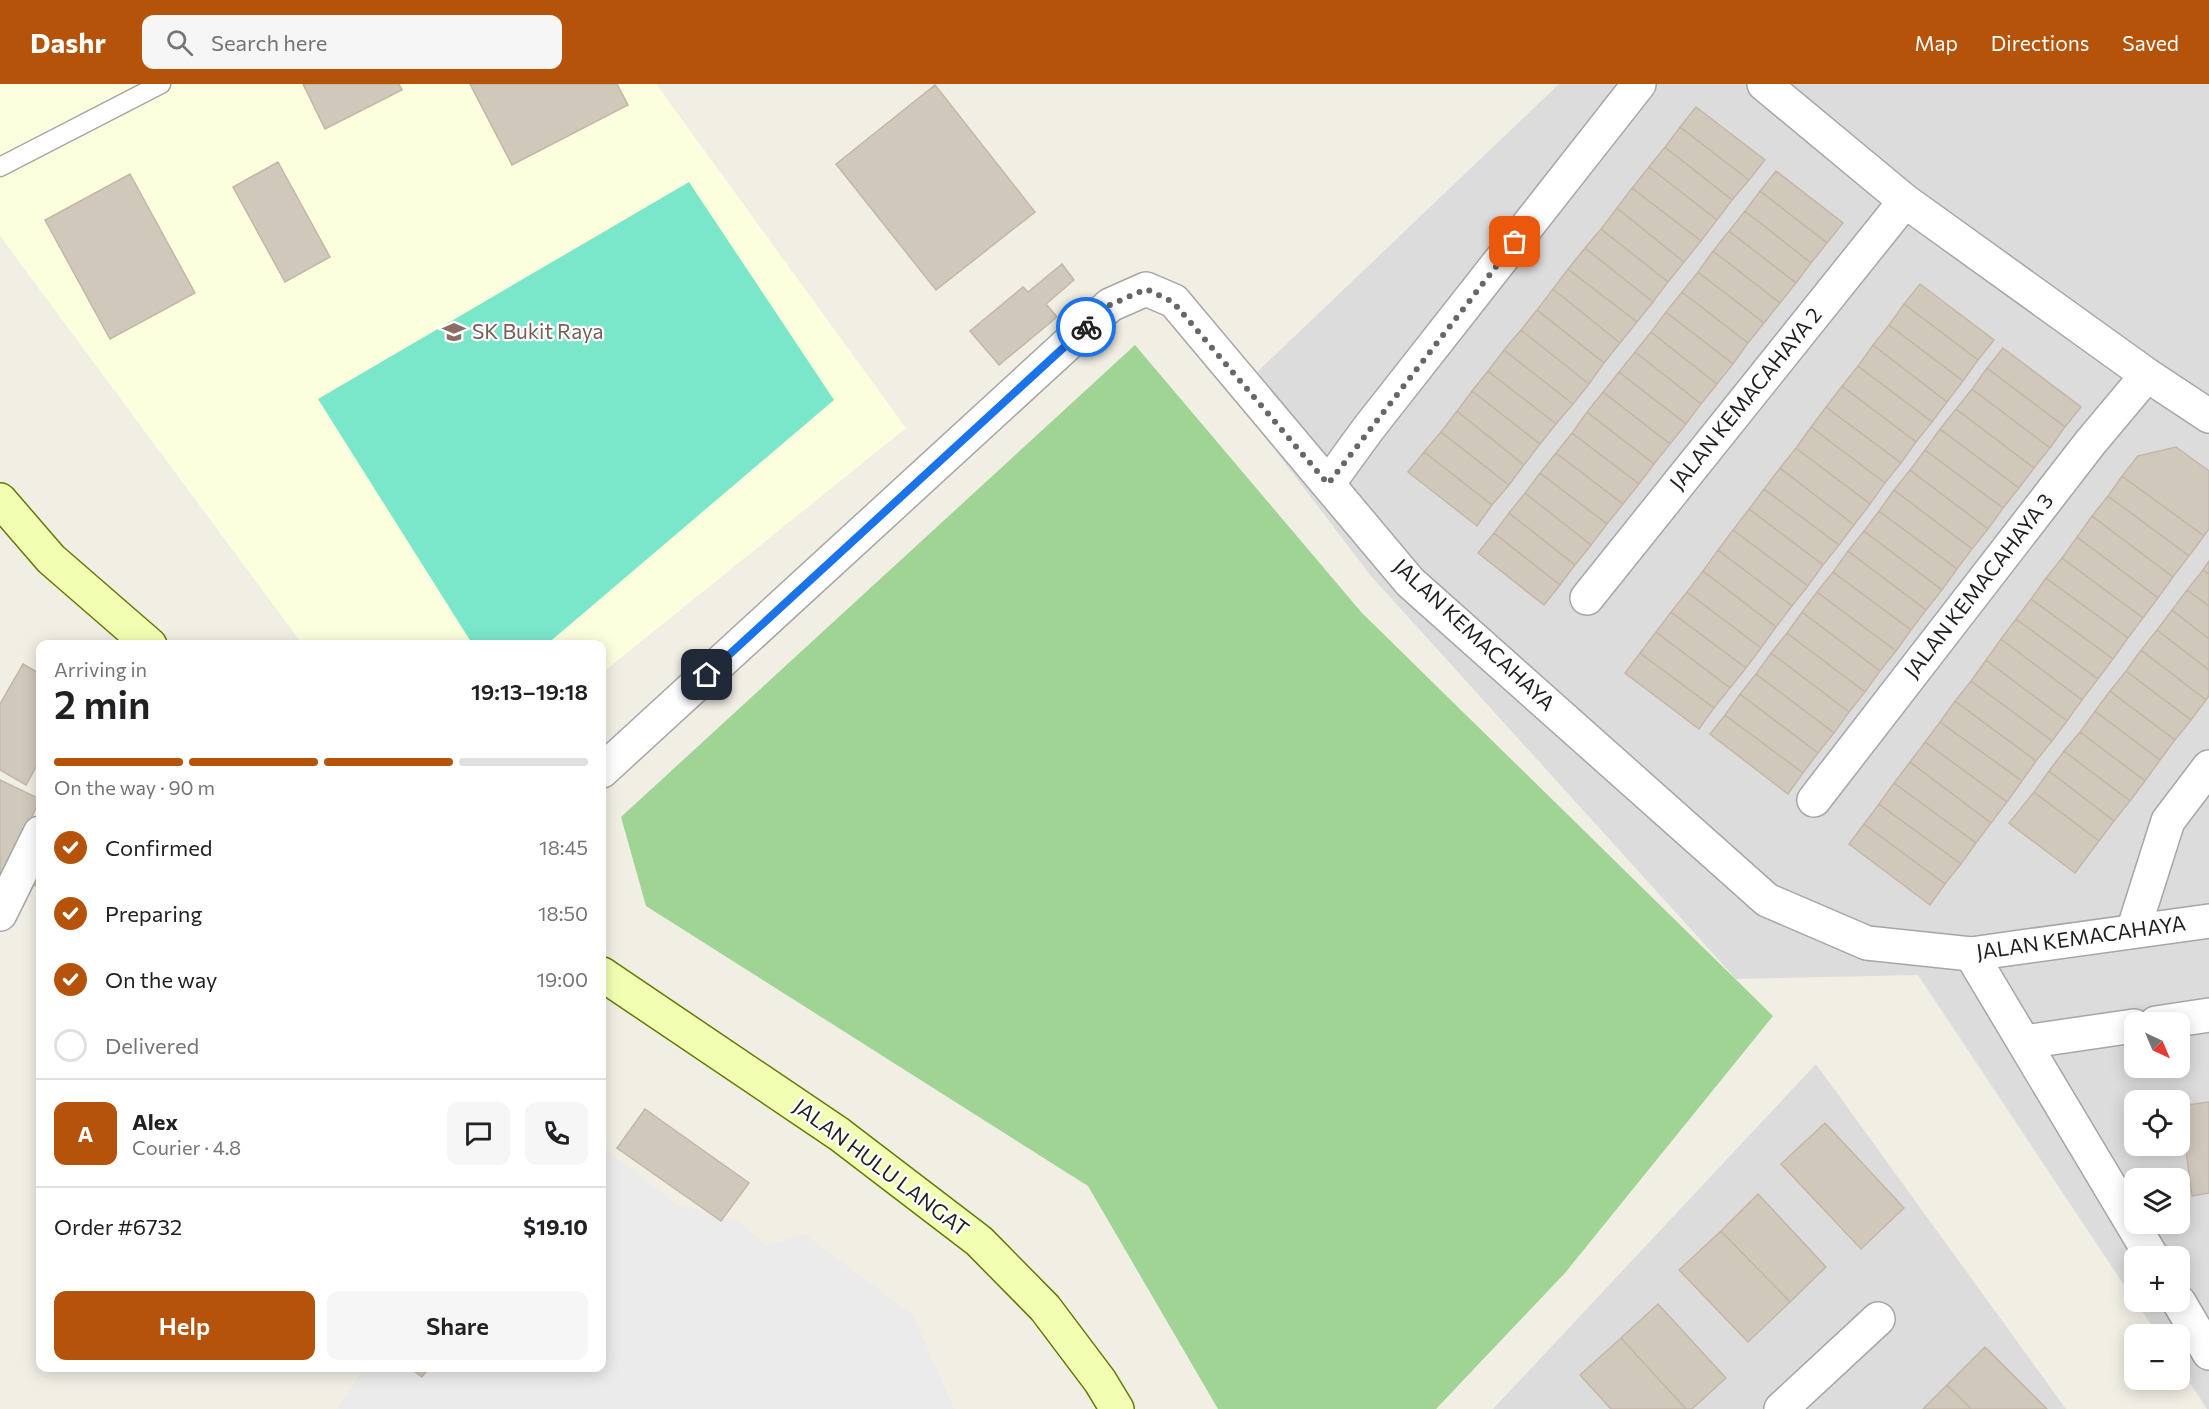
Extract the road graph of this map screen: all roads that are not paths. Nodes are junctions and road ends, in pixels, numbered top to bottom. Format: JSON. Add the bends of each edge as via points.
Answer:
{"nodes":[{"id":1,"x":161,"y":84,"type":"edge"},
{"id":2,"x":1639,"y":84,"type":"edge"},
{"id":3,"x":1764,"y":84,"type":"edge"},
{"id":4,"x":0,"y":167,"type":"edge"},
{"id":5,"x":1905,"y":201,"type":"junction"},
{"id":6,"x":2148,"y":375,"type":"junction"},
{"id":7,"x":2209,"y":416,"type":"edge"},
{"id":8,"x":1328,"y":484,"type":"junction"},
{"id":9,"x":0,"y":500,"type":"edge"},
{"id":10,"x":1587,"y":598,"type":"dead end"},
{"id":11,"x":142,"y":640,"type":"edge"},
{"id":12,"x":2209,"y":766,"type":"edge"},
{"id":13,"x":606,"y":767,"type":"edge"},
{"id":14,"x":1814,"y":800,"type":"dead end"},
{"id":15,"x":36,"y":841,"type":"edge"},
{"id":16,"x":0,"y":914,"type":"edge"},
{"id":17,"x":2209,"y":921,"type":"edge"},
{"id":18,"x":2133,"y":931,"type":"junction"},
{"id":19,"x":1971,"y":954,"type":"junction"},
{"id":20,"x":606,"y":977,"type":"edge"},
{"id":21,"x":2209,"y":1015,"type":"edge"},
{"id":22,"x":2190,"y":1018,"type":"edge"},
{"id":23,"x":2124,"y":1027,"type":"edge"},
{"id":24,"x":2024,"y":1042,"type":"junction"},
{"id":25,"x":2145,"y":1246,"type":"edge"},
{"id":26,"x":2185,"y":1312,"type":"edge"},
{"id":27,"x":1878,"y":1319,"type":"dead end"},
{"id":28,"x":2209,"y":1353,"type":"edge"},
{"id":29,"x":1117,"y":1409,"type":"edge"},
{"id":30,"x":1780,"y":1409,"type":"edge"}],
"edges":[{"from":1,"to":4,"type":"lane"},
{"from":2,"to":8,"type":"street"},
{"from":3,"to":5,"type":"street"},
{"from":5,"to":6,"type":"street"},
{"from":5,"to":10,"type":"street","name":"JALAN KEMACAHAYA 2"},
{"from":6,"to":7,"type":"street"},
{"from":6,"to":14,"type":"street","name":"JALAN KEMACAHAYA 3","via":[[2090,443]]},
{"from":8,"to":13,"type":"street","name":"JALAN KEMACAHAYA","via":[[1173,302],[1146,289],[1110,305]]},
{"from":8,"to":19,"type":"street","name":"JALAN KEMACAHAYA","via":[[1410,582],[1767,900],[1867,943]]},
{"from":9,"to":11,"type":"main road","via":[[51,559]]},
{"from":12,"to":18,"type":"street","via":[[2168,822]]},
{"from":15,"to":16,"type":"street"},
{"from":17,"to":18,"type":"street","name":"JALAN KEMACAHAYA"},
{"from":18,"to":19,"type":"street","name":"JALAN KEMACAHAYA"},
{"from":19,"to":24,"type":"street"},
{"from":20,"to":29,"type":"main road","name":"JALAN HULU LANGAT","via":[[839,1134],[979,1241],[1045,1308]]},
{"from":21,"to":22,"type":"street"},
{"from":23,"to":24,"type":"street"},
{"from":24,"to":25,"type":"street"},
{"from":26,"to":28,"type":"street"},
{"from":27,"to":30,"type":"street"}]}
